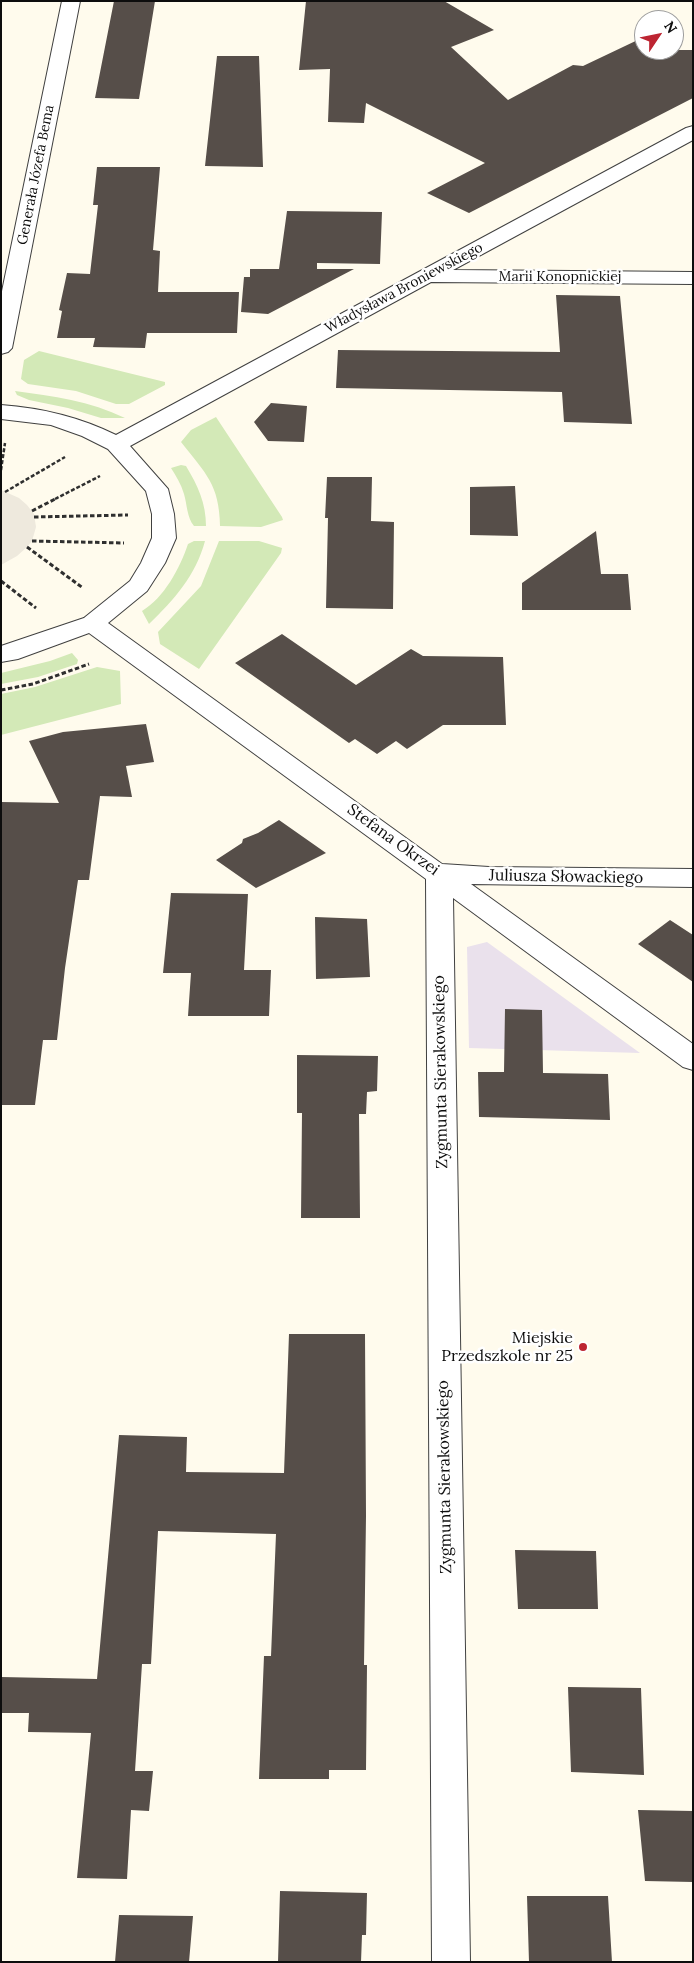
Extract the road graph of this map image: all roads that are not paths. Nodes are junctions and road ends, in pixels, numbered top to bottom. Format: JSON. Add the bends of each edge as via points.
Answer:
{"nodes":[{"id":1,"x":71,"y":1,"type":"edge"},
{"id":2,"x":693,"y":132,"type":"edge"},
{"id":3,"x":427,"y":276,"type":"junction"},
{"id":4,"x":693,"y":278,"type":"edge"},
{"id":5,"x":1,"y":348,"type":"edge"},
{"id":6,"x":1,"y":412,"type":"edge"},
{"id":7,"x":116,"y":444,"type":"junction"},
{"id":8,"x":92,"y":623,"type":"junction"},
{"id":9,"x":1,"y":654,"type":"edge"},
{"id":10,"x":438,"y":873,"type":"junction"},
{"id":11,"x":693,"y":878,"type":"edge"},
{"id":12,"x":693,"y":1059,"type":"edge"},
{"id":13,"x":451,"y":1962,"type":"edge"}],
"edges":[{"from":1,"to":5,"type":"street","name":"Generała Józefa Bema"},
{"from":2,"to":3,"type":"street","name":"Władysława Broniewskiego"},
{"from":3,"to":4,"type":"street","name":"Marii Konopnickiej"},
{"from":3,"to":7,"type":"street","name":"Władysława Broniewskiego"},
{"from":6,"to":7,"type":"street","via":[[55,419]]},
{"from":7,"to":8,"type":"street","via":[[157,489],[164,538],[139,586]]},
{"from":8,"to":9,"type":"street"},
{"from":8,"to":10,"type":"street","name":"Stefana Okrzei"},
{"from":10,"to":11,"type":"street","name":"Juliusza Słowackiego"},
{"from":10,"to":12,"type":"street","name":"Stefana Okrzei"},
{"from":10,"to":13,"type":"street","name":"Zygmunta Sierakowskiego"}]}
